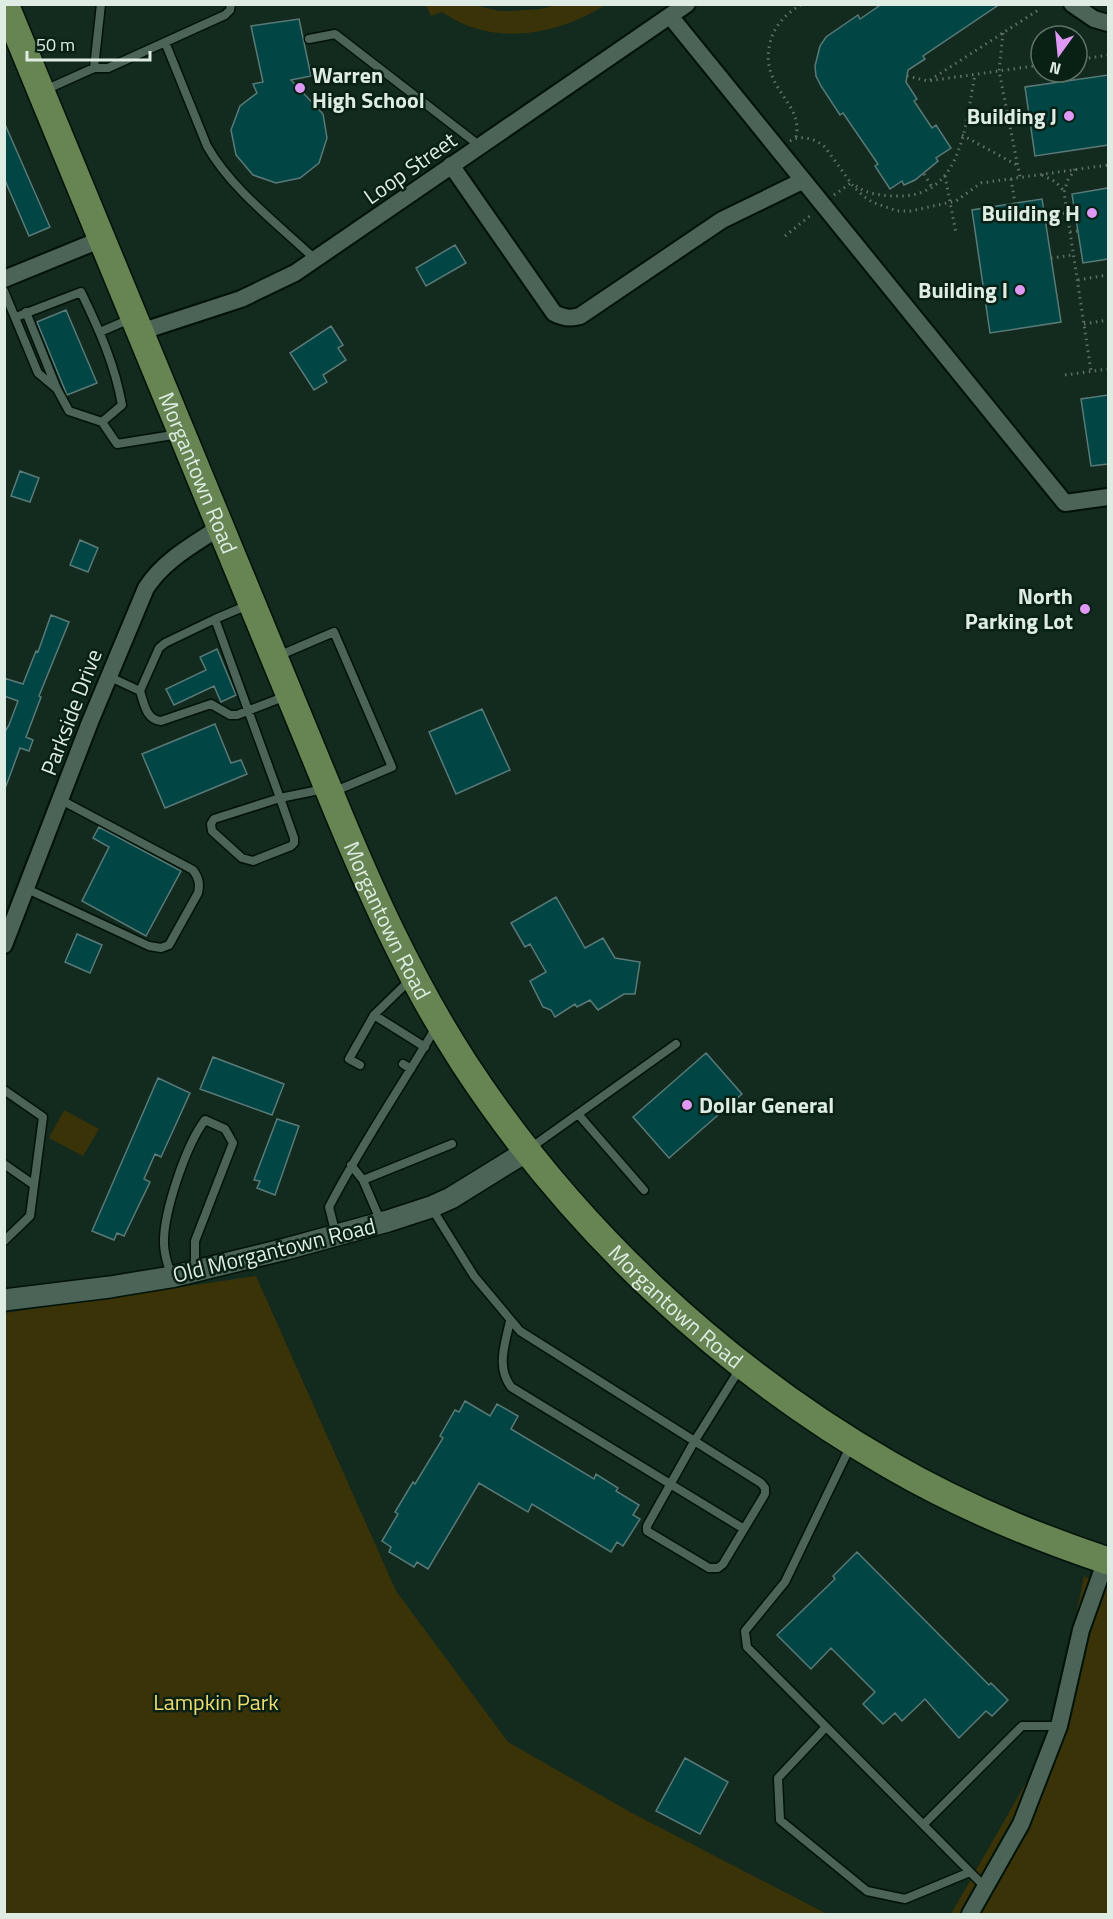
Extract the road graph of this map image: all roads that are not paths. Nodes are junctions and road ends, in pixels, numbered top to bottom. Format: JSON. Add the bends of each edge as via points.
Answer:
{"nodes":[{"id":1,"x":5,"y":4,"type":"edge"},
{"id":2,"x":101,"y":4,"type":"edge"},
{"id":3,"x":231,"y":4,"type":"edge"},
{"id":4,"x":687,"y":4,"type":"edge"},
{"id":5,"x":1072,"y":4,"type":"edge"},
{"id":6,"x":670,"y":16,"type":"junction"},
{"id":7,"x":1108,"y":23,"type":"edge"},
{"id":8,"x":309,"y":39,"type":"dead end"},
{"id":9,"x":165,"y":42,"type":"junction"},
{"id":10,"x":94,"y":68,"type":"junction"},
{"id":11,"x":41,"y":91,"type":"junction"},
{"id":12,"x":481,"y":147,"type":"junction"},
{"id":13,"x":451,"y":165,"type":"junction"},
{"id":14,"x":802,"y":181,"type":"junction"},
{"id":15,"x":102,"y":239,"type":"junction"},
{"id":16,"x":316,"y":260,"type":"junction"},
{"id":17,"x":4,"y":279,"type":"edge"},
{"id":18,"x":4,"y":291,"type":"edge"},
{"id":19,"x":26,"y":312,"type":"junction"},
{"id":20,"x":16,"y":317,"type":"junction"},
{"id":21,"x":137,"y":325,"type":"junction"},
{"id":22,"x":100,"y":332,"type":"junction"},
{"id":23,"x":57,"y":389,"type":"junction"},
{"id":24,"x":102,"y":422,"type":"junction"},
{"id":25,"x":182,"y":434,"type":"junction"},
{"id":26,"x":1108,"y":497,"type":"edge"},
{"id":27,"x":220,"y":527,"type":"junction"},
{"id":28,"x":252,"y":603,"type":"junction"},
{"id":29,"x":215,"y":618,"type":"junction"},
{"id":30,"x":274,"y":658,"type":"junction"},
{"id":31,"x":108,"y":676,"type":"junction"},
{"id":32,"x":140,"y":691,"type":"junction"},
{"id":33,"x":289,"y":695,"type":"junction"},
{"id":34,"x":248,"y":711,"type":"junction"},
{"id":35,"x":329,"y":790,"type":"junction"},
{"id":36,"x":280,"y":798,"type":"junction"},
{"id":37,"x":61,"y":800,"type":"junction"},
{"id":38,"x":27,"y":890,"type":"junction"},
{"id":39,"x":4,"y":945,"type":"edge"},
{"id":40,"x":414,"y":977,"type":"junction"},
{"id":41,"x":374,"y":1016,"type":"junction"},
{"id":42,"x":440,"y":1022,"type":"junction"},
{"id":43,"x":358,"y":1044,"type":"junction"},
{"id":44,"x":676,"y":1044,"type":"dead end"},
{"id":45,"x":424,"y":1047,"type":"junction"},
{"id":46,"x":368,"y":1049,"type":"dead end"},
{"id":47,"x":360,"y":1065,"type":"dead end"},
{"id":48,"x":403,"y":1065,"type":"dead end"},
{"id":49,"x":411,"y":1069,"type":"junction"},
{"id":50,"x":4,"y":1090,"type":"edge"},
{"id":51,"x":578,"y":1114,"type":"junction"},
{"id":52,"x":452,"y":1144,"type":"dead end"},
{"id":53,"x":526,"y":1151,"type":"junction"},
{"id":54,"x":4,"y":1164,"type":"edge"},
{"id":55,"x":351,"y":1165,"type":"junction"},
{"id":56,"x":363,"y":1180,"type":"junction"},
{"id":57,"x":34,"y":1185,"type":"junction"},
{"id":58,"x":644,"y":1190,"type":"dead end"},
{"id":59,"x":431,"y":1207,"type":"junction"},
{"id":60,"x":381,"y":1222,"type":"junction"},
{"id":61,"x":336,"y":1235,"type":"junction"},
{"id":62,"x":4,"y":1241,"type":"edge"},
{"id":63,"x":195,"y":1271,"type":"junction"},
{"id":64,"x":171,"y":1277,"type":"junction"},
{"id":65,"x":4,"y":1300,"type":"edge"},
{"id":66,"x":510,"y":1321,"type":"junction"},
{"id":67,"x":742,"y":1365,"type":"junction"},
{"id":68,"x":694,"y":1442,"type":"junction"},
{"id":69,"x":852,"y":1442,"type":"junction"},
{"id":70,"x":670,"y":1484,"type":"junction"},
{"id":71,"x":744,"y":1529,"type":"junction"},
{"id":72,"x":1107,"y":1560,"type":"edge"},
{"id":73,"x":1059,"y":1726,"type":"junction"},
{"id":74,"x":826,"y":1727,"type":"junction"},
{"id":75,"x":924,"y":1824,"type":"junction"},
{"id":76,"x":970,"y":1872,"type":"junction"},
{"id":77,"x":985,"y":1887,"type":"junction"},
{"id":78,"x":970,"y":1914,"type":"edge"}],
"edges":[{"from":1,"to":11,"type":"main road","name":"Morgantown Road"},
{"from":2,"to":10,"type":"lane"},
{"from":3,"to":9,"type":"lane","via":[[225,15]]},
{"from":4,"to":6,"type":"street","name":"Loop Street"},
{"from":5,"to":7,"type":"street"},
{"from":6,"to":12,"type":"street","name":"Loop Street"},
{"from":6,"to":14,"type":"street"},
{"from":8,"to":12,"type":"lane","via":[[335,34]]},
{"from":9,"to":10,"type":"lane","via":[[108,68]]},
{"from":9,"to":16,"type":"lane","via":[[215,161]]},
{"from":10,"to":11,"type":"lane"},
{"from":11,"to":15,"type":"main road","name":"Morgantown Road"},
{"from":12,"to":13,"type":"street","name":"Loop Street"},
{"from":13,"to":14,"type":"street","via":[[554,313],[562,318],[580,316],[722,220]]},
{"from":13,"to":16,"type":"street","name":"Loop Street"},
{"from":14,"to":26,"type":"street","via":[[1065,503]]},
{"from":15,"to":17,"type":"street"},
{"from":15,"to":21,"type":"main road","name":"Morgantown Road"},
{"from":16,"to":21,"type":"street","name":"Loop Street","via":[[241,299]]},
{"from":18,"to":20,"type":"lane"},
{"from":19,"to":20,"type":"lane"},
{"from":19,"to":22,"type":"lane","via":[[81,292]]},
{"from":19,"to":23,"type":"lane"},
{"from":20,"to":23,"type":"lane","via":[[38,373]]},
{"from":21,"to":22,"type":"lane"},
{"from":21,"to":25,"type":"main road","name":"Morgantown Road"},
{"from":22,"to":24,"type":"lane","via":[[123,405]]},
{"from":23,"to":24,"type":"lane","via":[[69,411]]},
{"from":24,"to":25,"type":"lane","via":[[117,444]]},
{"from":25,"to":27,"type":"main road","name":"Morgantown Road"},
{"from":27,"to":28,"type":"main road","name":"Morgantown Road"},
{"from":27,"to":31,"type":"street","name":"Parkside Drive","via":[[168,562],[152,578]]},
{"from":28,"to":29,"type":"lane"},
{"from":28,"to":30,"type":"main road","name":"Morgantown Road"},
{"from":29,"to":32,"type":"lane","via":[[159,648]]},
{"from":29,"to":34,"type":"lane"},
{"from":30,"to":33,"type":"main road","name":"Morgantown Road"},
{"from":30,"to":35,"type":"lane","via":[[334,632],[392,767]]},
{"from":31,"to":32,"type":"lane"},
{"from":31,"to":37,"type":"street","name":"Parkside Drive"},
{"from":32,"to":34,"type":"lane","via":[[149,717],[155,721],[211,704],[230,715]]},
{"from":33,"to":34,"type":"lane"},
{"from":33,"to":35,"type":"main road","name":"Morgantown Road"},
{"from":34,"to":36,"type":"lane"},
{"from":35,"to":36,"type":"lane"},
{"from":35,"to":40,"type":"main road","name":"Morgantown Road"},
{"from":36,"to":36,"type":"lane","via":[[214,819],[212,831],[247,860],[291,846],[294,838]]},
{"from":37,"to":38,"type":"street","name":"Parkside Drive"},
{"from":37,"to":38,"type":"lane","via":[[193,870],[200,885],[198,893],[169,945],[161,948]]},
{"from":38,"to":39,"type":"street","name":"Parkside Drive"},
{"from":40,"to":41,"type":"lane"},
{"from":40,"to":42,"type":"main road","name":"Morgantown Road"},
{"from":41,"to":43,"type":"lane"},
{"from":41,"to":45,"type":"lane"},
{"from":42,"to":45,"type":"lane"},
{"from":42,"to":53,"type":"main road","name":"Morgantown Road"},
{"from":43,"to":46,"type":"lane"},
{"from":43,"to":47,"type":"lane","via":[[349,1059]]},
{"from":44,"to":51,"type":"lane"},
{"from":45,"to":49,"type":"lane"},
{"from":48,"to":49,"type":"lane"},
{"from":49,"to":55,"type":"lane"},
{"from":50,"to":57,"type":"lane","via":[[43,1117]]},
{"from":51,"to":53,"type":"lane"},
{"from":51,"to":58,"type":"lane"},
{"from":52,"to":56,"type":"lane"},
{"from":53,"to":59,"type":"street","name":"Old Morgantown Road"},
{"from":53,"to":67,"type":"main road","name":"Morgantown Road","via":[[633,1268]]},
{"from":54,"to":57,"type":"lane"},
{"from":55,"to":56,"type":"lane"},
{"from":55,"to":61,"type":"lane","via":[[329,1207]]},
{"from":56,"to":60,"type":"lane"},
{"from":57,"to":62,"type":"lane","via":[[30,1216]]},
{"from":59,"to":60,"type":"street","name":"Old Morgantown Road"},
{"from":59,"to":66,"type":"lane","via":[[474,1276]]},
{"from":60,"to":61,"type":"street","name":"Old Morgantown Road"},
{"from":61,"to":63,"type":"street","name":"Old Morgantown Road"},
{"from":63,"to":64,"type":"street","name":"Old Morgantown Road"},
{"from":63,"to":64,"type":"lane","via":[[195,1241],[232,1143],[225,1129],[205,1120],[196,1133],[171,1201],[164,1245]]},
{"from":64,"to":65,"type":"street","name":"Old Morgantown Road"},
{"from":66,"to":68,"type":"lane","via":[[535,1342]]},
{"from":66,"to":70,"type":"lane","via":[[502,1369],[511,1387]]},
{"from":67,"to":68,"type":"lane"},
{"from":67,"to":69,"type":"main road","name":"Morgantown Road"},
{"from":68,"to":70,"type":"lane"},
{"from":68,"to":71,"type":"lane","via":[[765,1488]]},
{"from":69,"to":72,"type":"main road","name":"Morgantown Road","via":[[975,1508]]},
{"from":69,"to":74,"type":"lane","via":[[784,1582],[745,1631],[747,1647]]},
{"from":70,"to":71,"type":"lane"},
{"from":70,"to":71,"type":"lane","via":[[647,1531],[710,1568],[718,1568]]},
{"from":72,"to":73,"type":"street","via":[[1081,1630]]},
{"from":73,"to":75,"type":"lane","via":[[1022,1726]]},
{"from":73,"to":77,"type":"street","via":[[1021,1824]]},
{"from":74,"to":75,"type":"lane"},
{"from":74,"to":76,"type":"lane","via":[[778,1778],[780,1820],[867,1891],[905,1899]]},
{"from":75,"to":76,"type":"lane"},
{"from":76,"to":77,"type":"lane"},
{"from":77,"to":78,"type":"street"}]}
